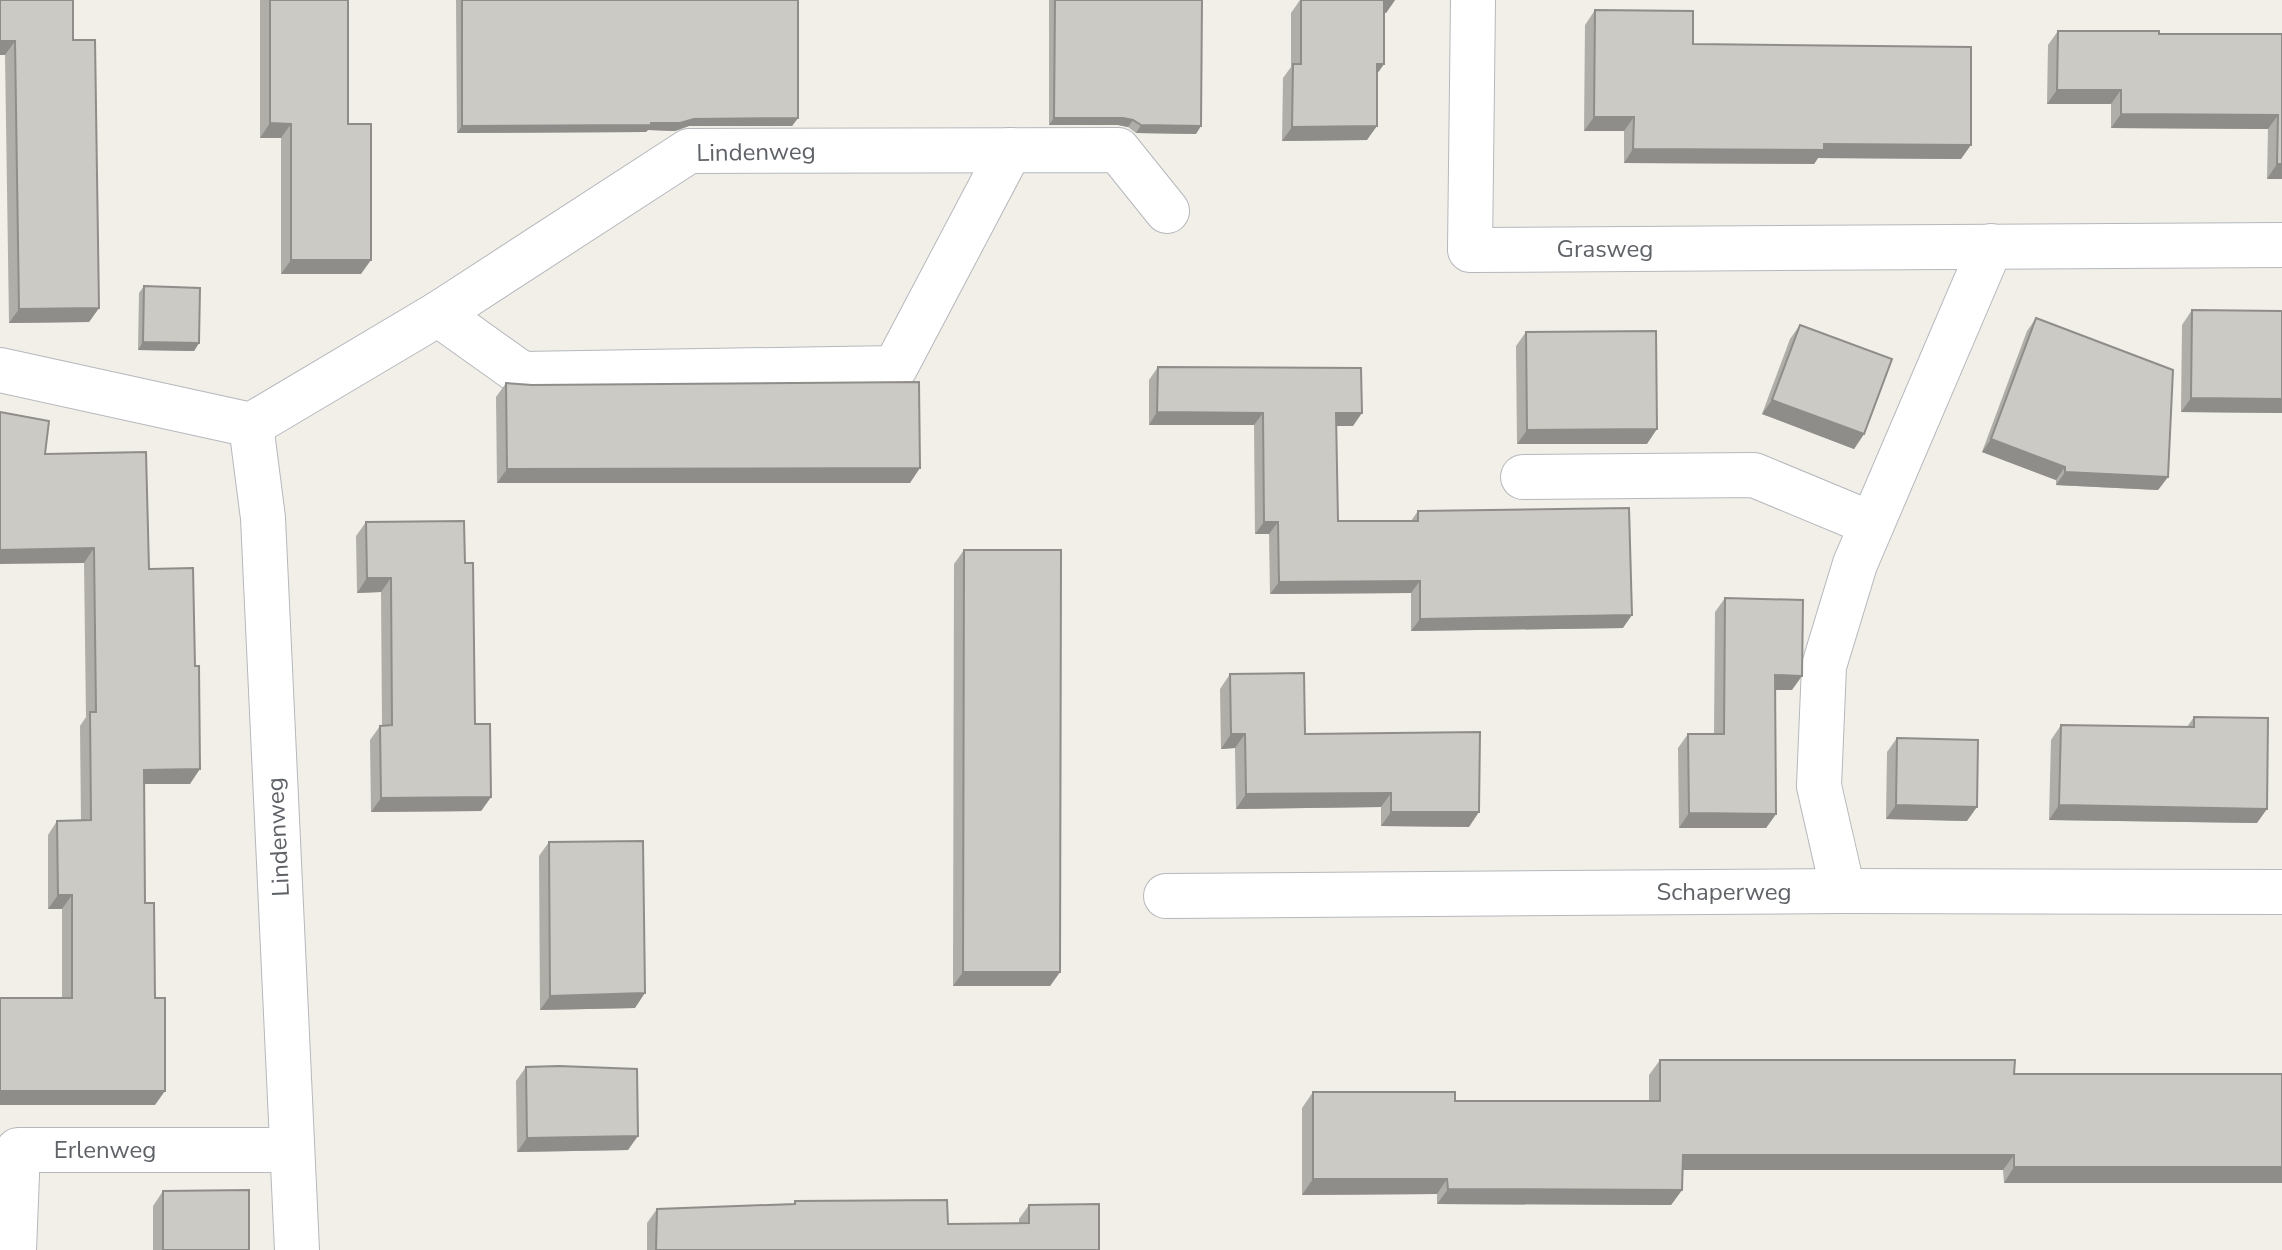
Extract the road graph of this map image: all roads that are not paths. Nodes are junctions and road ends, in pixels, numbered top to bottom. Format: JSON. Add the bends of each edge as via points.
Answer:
{"nodes":[{"id":1,"x":1473,"y":0,"type":"edge"},
{"id":2,"x":1010,"y":150,"type":"junction"},
{"id":3,"x":1167,"y":211,"type":"dead end"},
{"id":4,"x":2282,"y":245,"type":"edge"},
{"id":5,"x":1991,"y":246,"type":"junction"},
{"id":6,"x":438,"y":314,"type":"junction"},
{"id":7,"x":0,"y":370,"type":"edge"},
{"id":8,"x":251,"y":425,"type":"junction"},
{"id":9,"x":1523,"y":477,"type":"dead end"},
{"id":10,"x":1872,"y":524,"type":"junction"},
{"id":11,"x":1843,"y":891,"type":"junction"},
{"id":12,"x":2282,"y":892,"type":"edge"},
{"id":13,"x":1166,"y":896,"type":"dead end"},
{"id":14,"x":292,"y":1150,"type":"junction"},
{"id":15,"x":14,"y":1250,"type":"edge"},
{"id":16,"x":297,"y":1250,"type":"edge"}],
"edges":[{"from":1,"to":5,"type":"street","name":"Grasweg","via":[[1470,250]]},
{"from":2,"to":3,"type":"street","name":"Lindenweg","via":[[1118,150]]},
{"from":2,"to":6,"type":"street","name":"Lindenweg","via":[[689,151]]},
{"from":2,"to":6,"type":"street","via":[[895,368],[522,374]]},
{"from":4,"to":5,"type":"street","name":"Grasweg"},
{"from":5,"to":10,"type":"street"},
{"from":6,"to":8,"type":"street","name":"Lindenweg"},
{"from":7,"to":8,"type":"street"},
{"from":8,"to":14,"type":"street","name":"Lindenweg","via":[[263,518]]},
{"from":9,"to":10,"type":"street","via":[[1754,475]]},
{"from":10,"to":11,"type":"street","via":[[1824,666],[1819,786]]},
{"from":11,"to":12,"type":"street","name":"Schaperweg"},
{"from":11,"to":13,"type":"street","name":"Schaperweg"},
{"from":14,"to":15,"type":"street","name":"Erlenweg","via":[[18,1150]]},
{"from":14,"to":16,"type":"street","name":"Lindenweg"}]}
